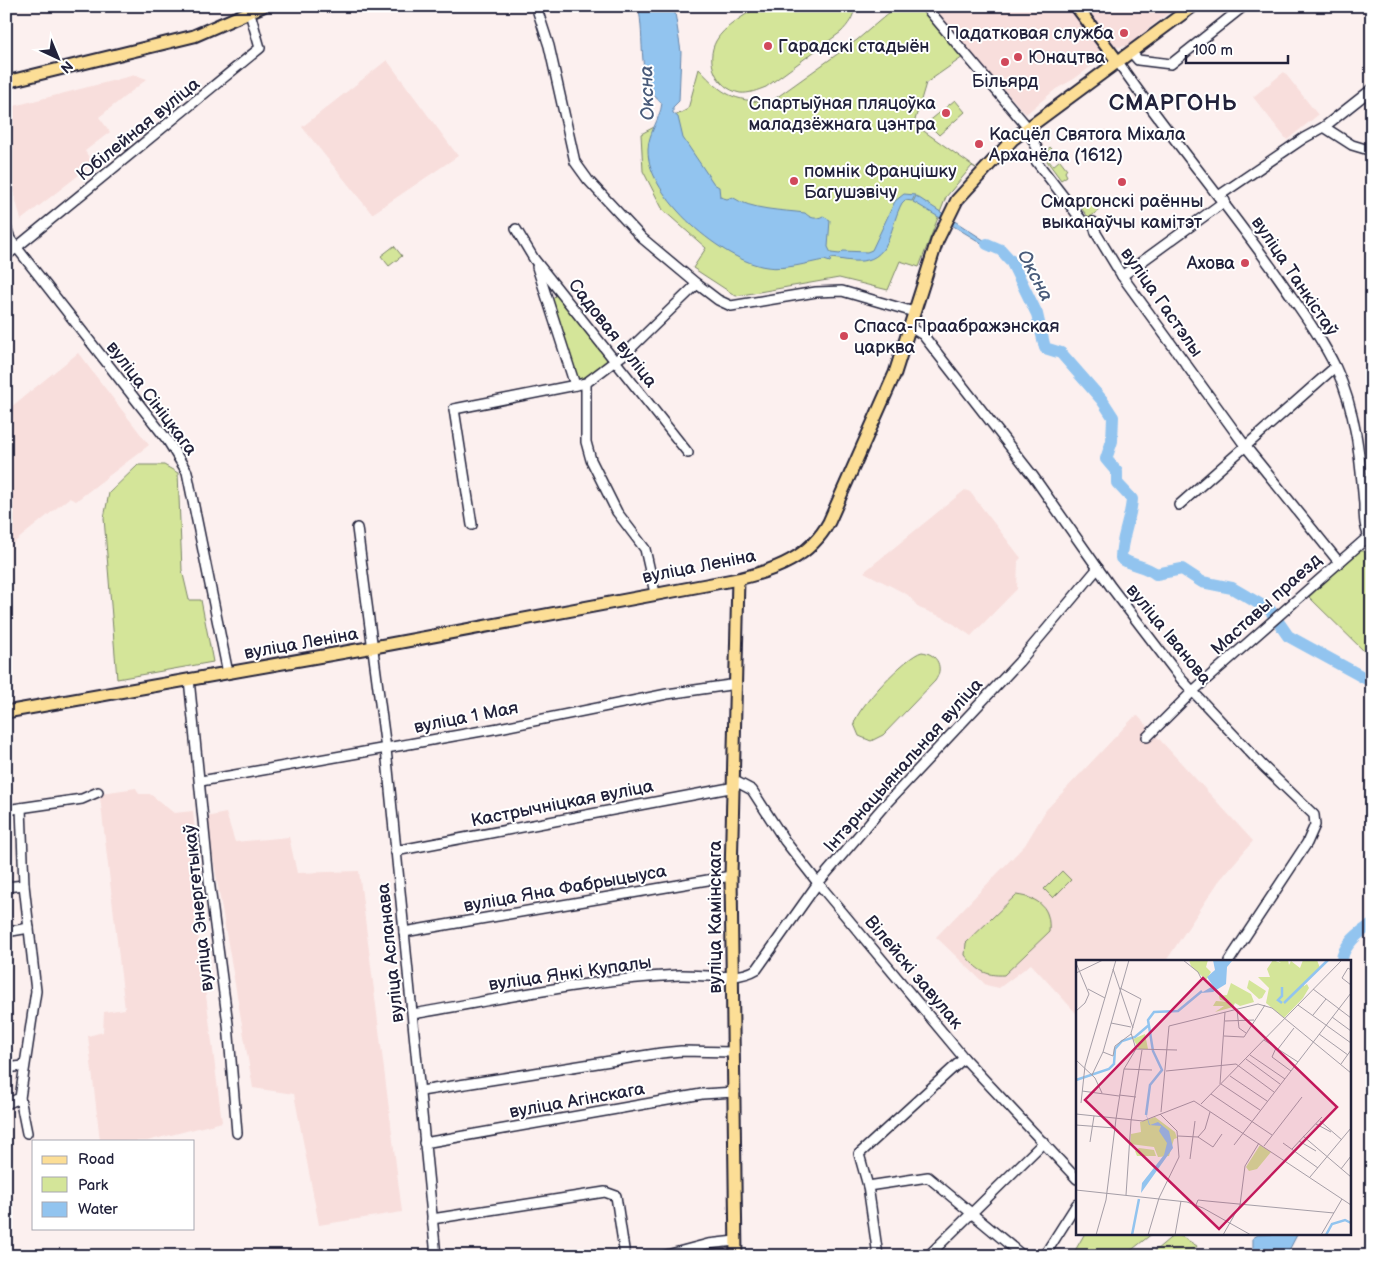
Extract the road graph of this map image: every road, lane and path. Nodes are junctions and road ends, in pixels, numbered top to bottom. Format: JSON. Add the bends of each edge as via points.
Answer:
{"nodes":[{"id":1,"x":263,"y":6,"type":"edge"},
{"id":2,"x":536,"y":6,"type":"edge"},
{"id":3,"x":925,"y":6,"type":"edge"},
{"id":4,"x":1077,"y":6,"type":"edge"},
{"id":5,"x":1193,"y":6,"type":"edge"},
{"id":6,"x":1244,"y":6,"type":"edge"},
{"id":7,"x":250,"y":10,"type":"edge"},
{"id":8,"x":1132,"y":53,"type":"junction"},
{"id":9,"x":1118,"y":62,"type":"junction"},
{"id":10,"x":6,"y":76,"type":"edge"},
{"id":11,"x":6,"y":82,"type":"edge"},
{"id":12,"x":1372,"y":88,"type":"edge"},
{"id":13,"x":1324,"y":127,"type":"junction"},
{"id":14,"x":1028,"y":128,"type":"junction"},
{"id":15,"x":1372,"y":151,"type":"edge"},
{"id":16,"x":1222,"y":198,"type":"junction"},
{"id":17,"x":6,"y":226,"type":"edge"},
{"id":18,"x":516,"y":230,"type":"dead end"},
{"id":19,"x":17,"y":248,"type":"junction"},
{"id":20,"x":6,"y":256,"type":"edge"},
{"id":21,"x":534,"y":259,"type":"junction"},
{"id":22,"x":1122,"y":276,"type":"junction"},
{"id":23,"x":697,"y":284,"type":"junction"},
{"id":24,"x":914,"y":312,"type":"junction"},
{"id":25,"x":910,"y":327,"type":"junction"},
{"id":26,"x":615,"y":362,"type":"junction"},
{"id":27,"x":1335,"y":367,"type":"junction"},
{"id":28,"x":586,"y":383,"type":"junction"},
{"id":29,"x":575,"y":385,"type":"junction"},
{"id":30,"x":1246,"y":447,"type":"junction"},
{"id":31,"x":688,"y":454,"type":"dead end"},
{"id":32,"x":1179,"y":505,"type":"dead end"},
{"id":33,"x":472,"y":525,"type":"dead end"},
{"id":34,"x":357,"y":528,"type":"dead end"},
{"id":35,"x":1370,"y":538,"type":"edge"},
{"id":36,"x":1338,"y":561,"type":"junction"},
{"id":37,"x":1098,"y":568,"type":"junction"},
{"id":38,"x":738,"y":578,"type":"junction"},
{"id":39,"x":654,"y":593,"type":"junction"},
{"id":40,"x":371,"y":648,"type":"junction"},
{"id":41,"x":228,"y":673,"type":"junction"},
{"id":42,"x":190,"y":680,"type":"junction"},
{"id":43,"x":737,"y":684,"type":"junction"},
{"id":44,"x":1193,"y":691,"type":"junction"},
{"id":45,"x":6,"y":712,"type":"edge"},
{"id":46,"x":1147,"y":737,"type":"dead end"},
{"id":47,"x":386,"y":749,"type":"junction"},
{"id":48,"x":201,"y":781,"type":"junction"},
{"id":49,"x":735,"y":784,"type":"junction"},
{"id":50,"x":98,"y":792,"type":"dead end"},
{"id":51,"x":21,"y":808,"type":"junction"},
{"id":52,"x":6,"y":810,"type":"edge"},
{"id":53,"x":395,"y":851,"type":"junction"},
{"id":54,"x":731,"y":876,"type":"junction"},
{"id":55,"x":818,"y":883,"type":"junction"},
{"id":56,"x":24,"y":884,"type":"junction"},
{"id":57,"x":6,"y":887,"type":"edge"},
{"id":58,"x":30,"y":928,"type":"junction"},
{"id":59,"x":6,"y":932,"type":"edge"},
{"id":60,"x":404,"y":932,"type":"junction"},
{"id":61,"x":1230,"y":960,"type":"edge"},
{"id":62,"x":733,"y":976,"type":"junction"},
{"id":63,"x":413,"y":1014,"type":"junction"},
{"id":64,"x":733,"y":1052,"type":"junction"},
{"id":65,"x":964,"y":1058,"type":"junction"},
{"id":66,"x":23,"y":1066,"type":"junction"},
{"id":67,"x":6,"y":1068,"type":"edge"},
{"id":68,"x":421,"y":1091,"type":"junction"},
{"id":69,"x":735,"y":1092,"type":"junction"},
{"id":70,"x":20,"y":1098,"type":"junction"},
{"id":71,"x":6,"y":1104,"type":"edge"},
{"id":72,"x":27,"y":1133,"type":"dead end"},
{"id":73,"x":237,"y":1133,"type":"dead end"},
{"id":74,"x":1044,"y":1142,"type":"junction"},
{"id":75,"x":424,"y":1143,"type":"junction"},
{"id":76,"x":1076,"y":1179,"type":"edge"},
{"id":77,"x":868,"y":1186,"type":"junction"},
{"id":78,"x":1076,"y":1206,"type":"edge"},
{"id":79,"x":970,"y":1213,"type":"junction"},
{"id":80,"x":432,"y":1219,"type":"junction"},
{"id":81,"x":735,"y":1241,"type":"junction"},
{"id":82,"x":436,"y":1256,"type":"edge"},
{"id":83,"x":625,"y":1256,"type":"edge"},
{"id":84,"x":663,"y":1256,"type":"edge"},
{"id":85,"x":736,"y":1256,"type":"edge"},
{"id":86,"x":878,"y":1256,"type":"edge"},
{"id":87,"x":928,"y":1256,"type":"edge"},
{"id":88,"x":1022,"y":1256,"type":"edge"},
{"id":89,"x":1044,"y":1256,"type":"edge"}],
"edges":[{"from":1,"to":7,"type":"main road"},
{"from":2,"to":23,"type":"street","via":[[549,46],[575,162],[642,238]]},
{"from":3,"to":14,"type":"street"},
{"from":4,"to":9,"type":"main road"},
{"from":5,"to":8,"type":"main road","name":"вуліца Леніна"},
{"from":6,"to":8,"type":"street","via":[[1171,64],[1138,60]]},
{"from":7,"to":10,"type":"main road","via":[[175,36]]},
{"from":7,"to":11,"type":"main road","via":[[194,36]]},
{"from":7,"to":19,"type":"street","name":"Юбілейная вуліца","via":[[260,48]]},
{"from":8,"to":9,"type":"main road","name":"вуліца Леніна"},
{"from":9,"to":14,"type":"main road","name":"вуліца Леніна"},
{"from":9,"to":16,"type":"street","name":"вуліца Танкістаў"},
{"from":12,"to":13,"type":"street"},
{"from":13,"to":15,"type":"street","via":[[1352,145]]},
{"from":13,"to":16,"type":"street"},
{"from":14,"to":22,"type":"street","name":"вуліца Гастэлы","via":[[1036,148],[1036,161],[1084,222],[1093,222],[1096,233]]},
{"from":14,"to":24,"type":"main road","name":"вуліца Леніна","via":[[976,178],[951,210],[941,230]]},
{"from":16,"to":22,"type":"street"},
{"from":16,"to":27,"type":"street","name":"вуліца Танкістаў","via":[[1321,341]]},
{"from":17,"to":19,"type":"street","name":"вуліца Сініцкага"},
{"from":18,"to":21,"type":"street","name":"Садовая вуліца"},
{"from":19,"to":20,"type":"street","name":"Юбілейная вуліца"},
{"from":19,"to":41,"type":"street","name":"вуліца Сініцкага","via":[[168,441],[188,472]]},
{"from":21,"to":26,"type":"street","name":"Садовая вуліца"},
{"from":21,"to":29,"type":"street"},
{"from":22,"to":30,"type":"street","name":"вуліца Гастэлы"},
{"from":23,"to":24,"type":"street","via":[[731,306],[842,291]]},
{"from":23,"to":26,"type":"street"},
{"from":24,"to":25,"type":"main road","name":"вуліца Леніна"},
{"from":25,"to":37,"type":"street","name":"вуліца Іванова","via":[[923,335],[1033,476]]},
{"from":25,"to":38,"type":"main road","name":"вуліца Леніна","via":[[895,374],[824,531],[795,559]]},
{"from":26,"to":28,"type":"street"},
{"from":26,"to":31,"type":"street","name":"Садовая вуліца"},
{"from":27,"to":30,"type":"street"},
{"from":27,"to":35,"type":"street","name":"вуліца Танкістаў","via":[[1353,416]]},
{"from":28,"to":29,"type":"street"},
{"from":28,"to":39,"type":"street","via":[[586,442],[591,460],[617,512],[645,549]]},
{"from":29,"to":33,"type":"street","via":[[454,409]]},
{"from":30,"to":32,"type":"street"},
{"from":30,"to":36,"type":"street","name":"вуліца Гастэлы"},
{"from":34,"to":40,"type":"street","name":"вуліца Асланава"},
{"from":35,"to":36,"type":"street","name":"Маставы праезд"},
{"from":36,"to":44,"type":"street","name":"Маставы праезд"},
{"from":37,"to":44,"type":"street","name":"вуліца Іванова"},
{"from":37,"to":55,"type":"street","name":"Інтэрнацыянальная вуліца","via":[[1019,662],[883,807]]},
{"from":38,"to":39,"type":"main road","name":"вуліца Леніна"},
{"from":38,"to":43,"type":"main road","name":"вуліца Камінскага"},
{"from":39,"to":40,"type":"main road","name":"вуліца Леніна"},
{"from":40,"to":41,"type":"main road","name":"вуліца Леніна"},
{"from":40,"to":47,"type":"street","name":"вуліца Асланава"},
{"from":41,"to":42,"type":"main road","name":"вуліца Леніна"},
{"from":42,"to":45,"type":"main road","name":"вуліца Леніна"},
{"from":42,"to":48,"type":"street","name":"вуліца Энергетыкаў"},
{"from":43,"to":47,"type":"street","name":"вуліца 1 Мая","via":[[667,694]]},
{"from":43,"to":49,"type":"main road","name":"вуліца Камінскага"},
{"from":44,"to":46,"type":"street","name":"Маставы праезд"},
{"from":44,"to":61,"type":"street","name":"вуліца Іванова","via":[[1314,815],[1315,825],[1307,843]]},
{"from":47,"to":48,"type":"street","name":"вуліца 1 Мая"},
{"from":47,"to":53,"type":"street","name":"вуліца Асланава"},
{"from":48,"to":73,"type":"street","name":"вуліца Энергетыкаў"},
{"from":49,"to":53,"type":"street","name":"Кастрычніцкая вуліца"},
{"from":49,"to":54,"type":"main road","name":"вуліца Камінскага"},
{"from":49,"to":55,"type":"street","name":"Вілейскі завулак","via":[[752,790]]},
{"from":50,"to":51,"type":"street","via":[[82,799]]},
{"from":51,"to":52,"type":"street"},
{"from":51,"to":56,"type":"street"},
{"from":53,"to":60,"type":"street","name":"вуліца Асланава"},
{"from":54,"to":60,"type":"street","name":"вуліца Яна Фабрыцыуса"},
{"from":54,"to":62,"type":"main road","name":"вуліца Камінскага"},
{"from":55,"to":62,"type":"street","name":"Інтэрнацыянальная вуліца","via":[[757,969],[749,974]]},
{"from":55,"to":65,"type":"street","name":"Вілейскі завулак"},
{"from":56,"to":57,"type":"street"},
{"from":56,"to":58,"type":"street"},
{"from":58,"to":59,"type":"street"},
{"from":58,"to":66,"type":"street","via":[[36,991]]},
{"from":60,"to":63,"type":"street","name":"вуліца Асланава"},
{"from":62,"to":63,"type":"street","name":"вуліца Янкі Купалы","via":[[622,979]]},
{"from":62,"to":64,"type":"main road","name":"вуліца Камінскага"},
{"from":63,"to":68,"type":"street","name":"вуліца Асланава"},
{"from":64,"to":68,"type":"street","name":"вуліца Агінскага","via":[[661,1052]]},
{"from":64,"to":69,"type":"main road","name":"вуліца Камінскага"},
{"from":65,"to":74,"type":"street","name":"Вілейскі завулак"},
{"from":65,"to":77,"type":"street","via":[[861,1151],[859,1158]]},
{"from":66,"to":67,"type":"street"},
{"from":66,"to":70,"type":"street"},
{"from":68,"to":75,"type":"street","name":"вуліца Асланава"},
{"from":69,"to":75,"type":"street","name":"вуліца Агінскага","via":[[702,1094]]},
{"from":69,"to":81,"type":"main road","name":"вуліца Камінскага"},
{"from":70,"to":71,"type":"street"},
{"from":70,"to":72,"type":"street"},
{"from":74,"to":76,"type":"street","name":"Вілейскі завулак"},
{"from":74,"to":79,"type":"street"},
{"from":75,"to":80,"type":"street","name":"вуліца Асланава"},
{"from":77,"to":79,"type":"street","via":[[928,1177]]},
{"from":77,"to":86,"type":"street"},
{"from":78,"to":89,"type":"street"},
{"from":79,"to":87,"type":"street"},
{"from":79,"to":88,"type":"street"},
{"from":80,"to":82,"type":"street","name":"вуліца Асланава"},
{"from":80,"to":83,"type":"street","via":[[605,1192],[616,1196]]},
{"from":81,"to":84,"type":"street","via":[[708,1244]]},
{"from":81,"to":85,"type":"main road","name":"вуліца Камінскага"}]}
